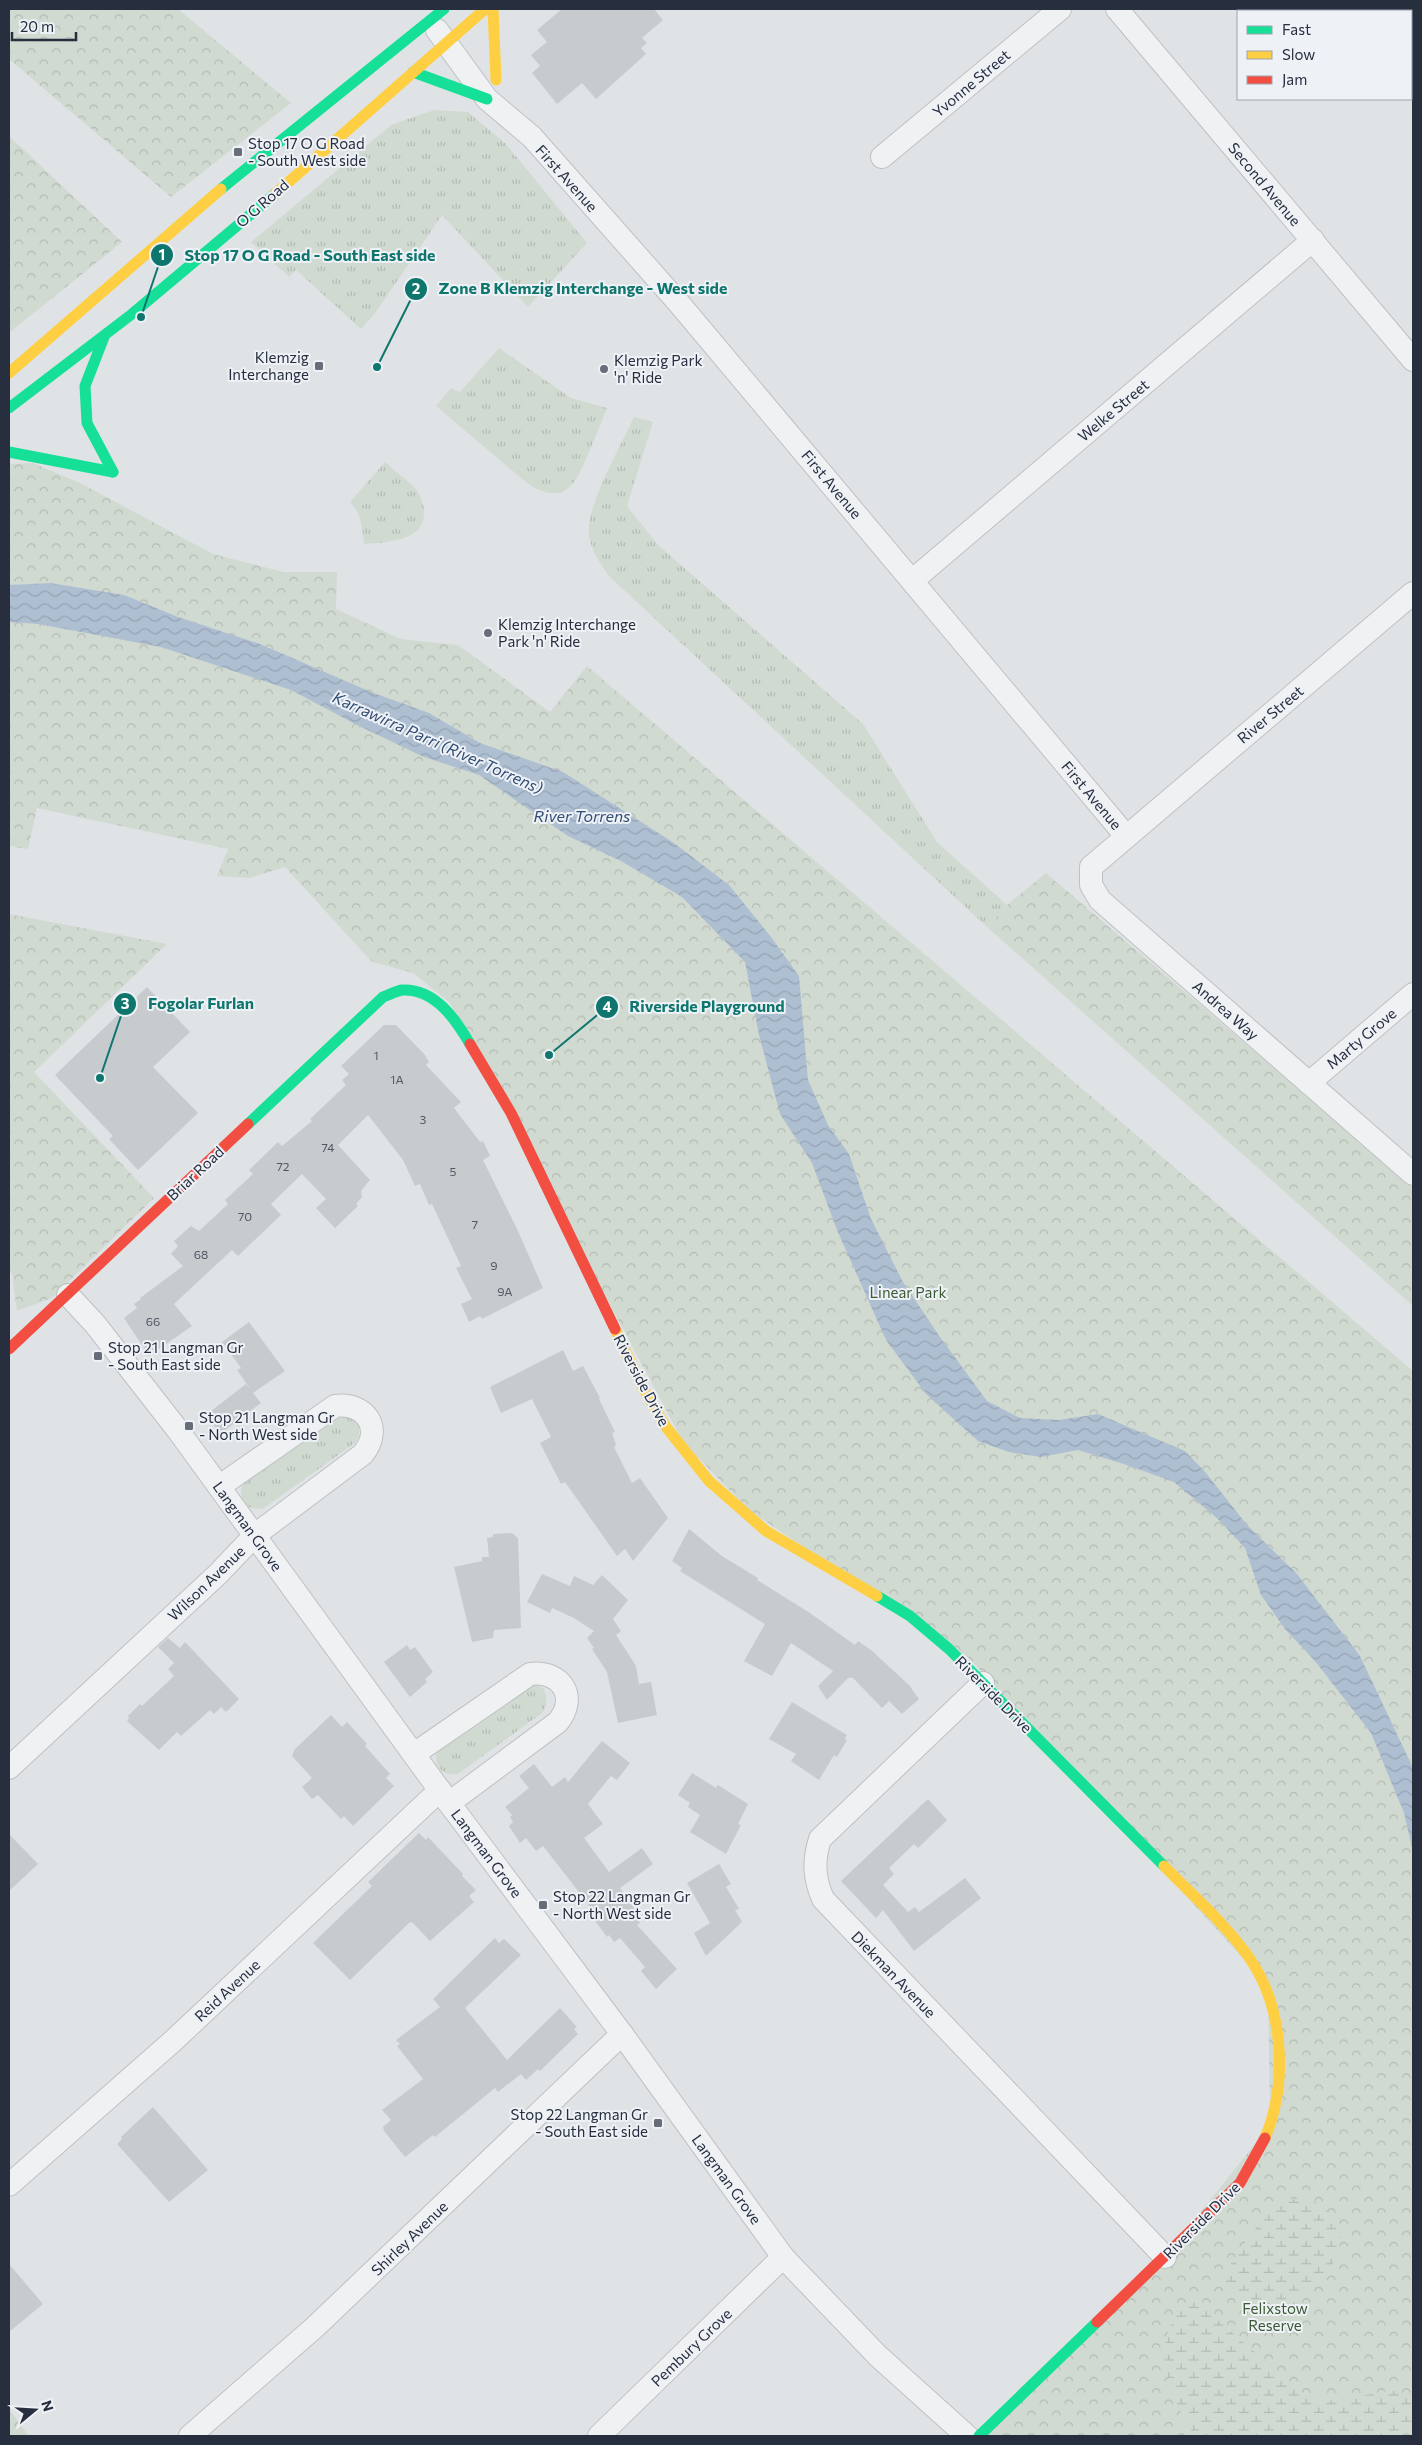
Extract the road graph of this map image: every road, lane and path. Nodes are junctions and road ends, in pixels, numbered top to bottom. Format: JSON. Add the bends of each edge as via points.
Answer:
{"nodes":[{"id":1,"x":484,"y":9,"type":"edge"},
{"id":2,"x":493,"y":9,"type":"edge"},
{"id":3,"x":1060,"y":9,"type":"edge"},
{"id":4,"x":1117,"y":9,"type":"edge"},
{"id":5,"x":437,"y":13,"type":"edge"},
{"id":6,"x":449,"y":41,"type":"junction"},
{"id":7,"x":413,"y":72,"type":"junction"},
{"id":8,"x":492,"y":89,"type":"junction"},
{"id":9,"x":882,"y":157,"type":"dead end"},
{"id":10,"x":1313,"y":240,"type":"junction"},
{"id":11,"x":104,"y":337,"type":"junction"},
{"id":12,"x":1410,"y":351,"type":"edge"},
{"id":13,"x":9,"y":373,"type":"edge"},
{"id":14,"x":9,"y":380,"type":"edge"},
{"id":15,"x":26,"y":396,"type":"junction"},
{"id":16,"x":9,"y":408,"type":"edge"},
{"id":17,"x":9,"y":452,"type":"edge"},
{"id":18,"x":913,"y":580,"type":"junction"},
{"id":19,"x":1413,"y":593,"type":"edge"},
{"id":20,"x":1126,"y":836,"type":"junction"},
{"id":21,"x":1413,"y":994,"type":"edge"},
{"id":22,"x":383,"y":997,"type":"joint"},
{"id":23,"x":1309,"y":1083,"type":"junction"},
{"id":24,"x":1413,"y":1174,"type":"edge"},
{"id":25,"x":68,"y":1295,"type":"junction"},
{"id":26,"x":9,"y":1349,"type":"edge"},
{"id":27,"x":220,"y":1486,"type":"junction"},
{"id":28,"x":255,"y":1535,"type":"junction"},
{"id":29,"x":983,"y":1683,"type":"junction"},
{"id":30,"x":414,"y":1754,"type":"junction"},
{"id":31,"x":9,"y":1768,"type":"edge"},
{"id":32,"x":445,"y":1796,"type":"junction"},
{"id":33,"x":622,"y":2034,"type":"junction"},
{"id":34,"x":9,"y":2185,"type":"edge"},
{"id":35,"x":1165,"y":2257,"type":"junction"},
{"id":36,"x":783,"y":2258,"type":"junction"},
{"id":37,"x":190,"y":2436,"type":"edge"},
{"id":38,"x":599,"y":2436,"type":"edge"},
{"id":39,"x":968,"y":2436,"type":"edge"},
{"id":40,"x":979,"y":2436,"type":"edge"}],
"edges":[{"from":1,"to":6,"type":"street","name":"O G Road"},
{"from":2,"to":8,"type":"street"},
{"from":3,"to":9,"type":"street","name":"Yvonne Street"},
{"from":4,"to":10,"type":"street","name":"Second Avenue"},
{"from":5,"to":6,"type":"street","name":"First Avenue"},
{"from":5,"to":13,"type":"street","via":[[210,198]]},
{"from":6,"to":7,"type":"street","name":"O G Road"},
{"from":6,"to":8,"type":"street","name":"First Avenue"},
{"from":7,"to":8,"type":"street"},
{"from":7,"to":11,"type":"street","name":"O G Road"},
{"from":8,"to":18,"type":"street","name":"First Avenue"},
{"from":10,"to":12,"type":"street","name":"Second Avenue"},
{"from":10,"to":18,"type":"street","name":"Welke Street"},
{"from":11,"to":15,"type":"street","name":"O G Road"},
{"from":11,"to":17,"type":"street","via":[[85,386],[87,423],[113,472]]},
{"from":14,"to":15,"type":"street"},
{"from":15,"to":16,"type":"street","name":"O G Road"},
{"from":18,"to":20,"type":"street","name":"First Avenue"},
{"from":19,"to":20,"type":"street","name":"River Street"},
{"from":20,"to":23,"type":"street","name":"Andrea Way","via":[[1091,867],[1090,885],[1100,900]]},
{"from":21,"to":23,"type":"street","name":"Marty Grove"},
{"from":22,"to":25,"type":"street","name":"Briar Road"},
{"from":22,"to":29,"type":"street","name":"Riverside Drive","via":[[401,990],[415,992],[433,999],[453,1016],[511,1114],[643,1388],[666,1426],[709,1481],[766,1531],[910,1616]]},
{"from":23,"to":24,"type":"street","name":"Andrea Way"},
{"from":25,"to":26,"type":"street","name":"Briar Road"},
{"from":25,"to":27,"type":"street","name":"Langman Grove","via":[[101,1332]]},
{"from":27,"to":28,"type":"street","name":"Langman Grove"},
{"from":27,"to":28,"type":"street","name":"Wilson Avenue","via":[[335,1406],[346,1404],[368,1417],[373,1433],[363,1454]]},
{"from":28,"to":30,"type":"street","name":"Langman Grove"},
{"from":28,"to":31,"type":"street","name":"Wilson Avenue","via":[[218,1574]]},
{"from":29,"to":35,"type":"street","name":"Riverside Drive","via":[[1231,1934],[1253,1964],[1270,2001],[1279,2038],[1280,2079],[1268,2132],[1240,2183]]},
{"from":29,"to":35,"type":"street","name":"Diekman Avenue","via":[[820,1839],[814,1867],[817,1886],[823,1899]]},
{"from":30,"to":32,"type":"street","name":"Langman Grove"},
{"from":30,"to":32,"type":"street","name":"Reid Avenue","via":[[530,1674],[541,1672],[562,1685],[567,1701],[558,1722]]},
{"from":32,"to":33,"type":"street","name":"Langman Grove"},
{"from":32,"to":34,"type":"street","name":"Reid Avenue"},
{"from":33,"to":36,"type":"street","name":"Langman Grove"},
{"from":33,"to":37,"type":"street","name":"Shirley Avenue","via":[[315,2327]]},
{"from":35,"to":40,"type":"street","name":"Riverside Drive"},
{"from":36,"to":38,"type":"street","name":"Pembury Grove"},
{"from":36,"to":39,"type":"street","name":"Langman Grove","via":[[878,2356]]}]}
